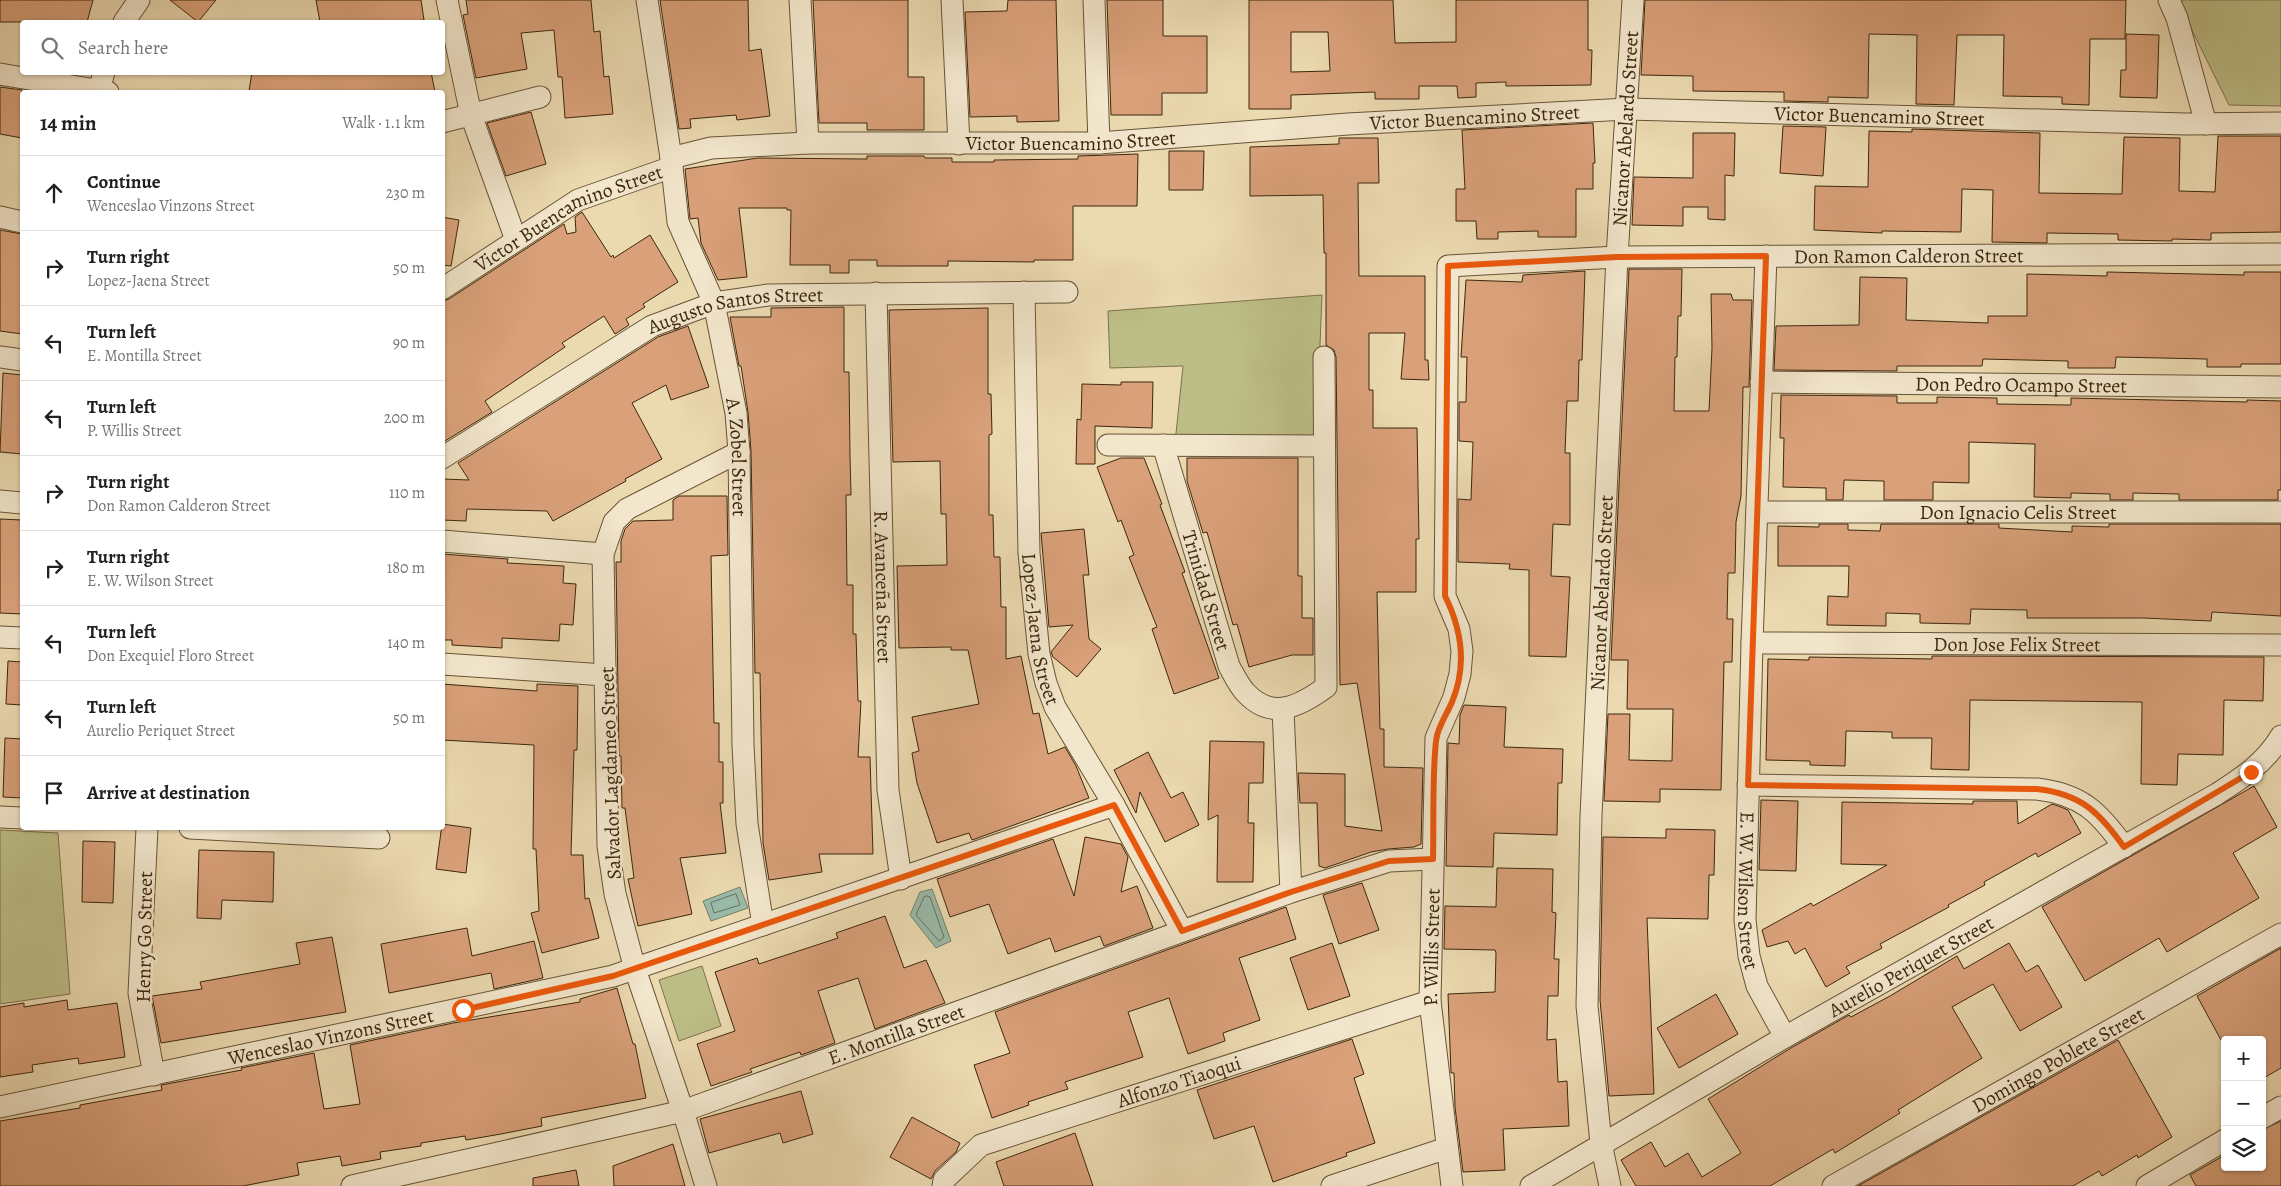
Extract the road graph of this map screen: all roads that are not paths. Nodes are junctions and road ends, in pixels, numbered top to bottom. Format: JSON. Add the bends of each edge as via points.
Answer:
{"nodes":[{"id":1,"x":139,"y":0,"type":"edge"},
{"id":2,"x":447,"y":0,"type":"edge"},
{"id":3,"x":647,"y":0,"type":"edge"},
{"id":4,"x":800,"y":0,"type":"edge"},
{"id":5,"x":952,"y":0,"type":"edge"},
{"id":6,"x":1094,"y":0,"type":"edge"},
{"id":7,"x":1633,"y":0,"type":"edge"},
{"id":8,"x":2169,"y":0,"type":"edge"},
{"id":9,"x":125,"y":20,"type":"edge"},
{"id":10,"x":0,"y":74,"type":"edge"},
{"id":11,"x":104,"y":85,"type":"edge"},
{"id":12,"x":540,"y":98,"type":"dead end"},
{"id":13,"x":1627,"y":109,"type":"junction"},
{"id":14,"x":471,"y":115,"type":"junction"},
{"id":15,"x":445,"y":121,"type":"edge"},
{"id":16,"x":2281,"y":123,"type":"edge"},
{"id":17,"x":2206,"y":124,"type":"junction"},
{"id":18,"x":808,"y":143,"type":"junction"},
{"id":19,"x":1099,"y":143,"type":"junction"},
{"id":20,"x":958,"y":144,"type":"junction"},
{"id":21,"x":672,"y":162,"type":"junction"},
{"id":22,"x":0,"y":217,"type":"edge"},
{"id":23,"x":20,"y":222,"type":"edge"},
{"id":24,"x":516,"y":240,"type":"junction"},
{"id":25,"x":2281,"y":254,"type":"edge"},
{"id":26,"x":1766,"y":256,"type":"junction"},
{"id":27,"x":1617,"y":257,"type":"junction"},
{"id":28,"x":1448,"y":266,"type":"joint"},
{"id":29,"x":445,"y":287,"type":"edge"},
{"id":30,"x":1024,"y":292,"type":"junction"},
{"id":31,"x":1067,"y":292,"type":"dead end"},
{"id":32,"x":876,"y":293,"type":"junction"},
{"id":33,"x":714,"y":303,"type":"junction"},
{"id":34,"x":0,"y":357,"type":"edge"},
{"id":35,"x":1324,"y":357,"type":"dead end"},
{"id":36,"x":20,"y":360,"type":"edge"},
{"id":37,"x":1761,"y":382,"type":"junction"},
{"id":38,"x":2281,"y":387,"type":"edge"},
{"id":39,"x":1108,"y":445,"type":"dead end"},
{"id":40,"x":1163,"y":445,"type":"junction"},
{"id":41,"x":1324,"y":446,"type":"junction"},
{"id":42,"x":739,"y":452,"type":"junction"},
{"id":43,"x":445,"y":456,"type":"edge"},
{"id":44,"x":0,"y":500,"type":"edge"},
{"id":45,"x":20,"y":503,"type":"edge"},
{"id":46,"x":1757,"y":512,"type":"junction"},
{"id":47,"x":2281,"y":512,"type":"edge"},
{"id":48,"x":445,"y":542,"type":"edge"},
{"id":49,"x":603,"y":554,"type":"junction"},
{"id":50,"x":0,"y":637,"type":"edge"},
{"id":51,"x":20,"y":638,"type":"edge"},
{"id":52,"x":1752,"y":643,"type":"junction"},
{"id":53,"x":2281,"y":645,"type":"edge"},
{"id":54,"x":445,"y":664,"type":"edge"},
{"id":55,"x":605,"y":675,"type":"junction"},
{"id":56,"x":1283,"y":709,"type":"junction"},
{"id":57,"x":2281,"y":736,"type":"edge"},
{"id":58,"x":1748,"y":785,"type":"junction"},
{"id":59,"x":1114,"y":805,"type":"junction"},
{"id":60,"x":0,"y":817,"type":"edge"},
{"id":61,"x":20,"y":818,"type":"edge"},
{"id":62,"x":147,"y":830,"type":"edge"},
{"id":63,"x":228,"y":830,"type":"edge"},
{"id":64,"x":378,"y":838,"type":"dead end"},
{"id":65,"x":2124,"y":847,"type":"junction"},
{"id":66,"x":1433,"y":859,"type":"junction"},
{"id":67,"x":901,"y":879,"type":"junction"},
{"id":68,"x":1291,"y":892,"type":"junction"},
{"id":69,"x":763,"y":925,"type":"junction"},
{"id":70,"x":1182,"y":931,"type":"junction"},
{"id":71,"x":2281,"y":934,"type":"edge"},
{"id":72,"x":635,"y":969,"type":"junction"},
{"id":73,"x":1430,"y":1001,"type":"junction"},
{"id":74,"x":1785,"y":1037,"type":"junction"},
{"id":75,"x":154,"y":1075,"type":"junction"},
{"id":76,"x":0,"y":1107,"type":"edge"},
{"id":77,"x":2281,"y":1107,"type":"edge"},
{"id":78,"x":684,"y":1110,"type":"junction"},
{"id":79,"x":2266,"y":1116,"type":"edge"},
{"id":80,"x":2221,"y":1142,"type":"edge"},
{"id":81,"x":1601,"y":1143,"type":"junction"},
{"id":82,"x":1447,"y":1148,"type":"junction"},
{"id":83,"x":352,"y":1186,"type":"edge"},
{"id":84,"x":706,"y":1186,"type":"edge"},
{"id":85,"x":943,"y":1186,"type":"edge"},
{"id":86,"x":1332,"y":1186,"type":"edge"},
{"id":87,"x":1452,"y":1186,"type":"edge"},
{"id":88,"x":1531,"y":1186,"type":"edge"},
{"id":89,"x":1610,"y":1186,"type":"edge"},
{"id":90,"x":1833,"y":1186,"type":"edge"},
{"id":91,"x":2147,"y":1186,"type":"edge"}],
"edges":[{"from":1,"to":9,"type":"street"},
{"from":2,"to":14,"type":"street"},
{"from":3,"to":21,"type":"street","name":"A. Zobel Street"},
{"from":4,"to":18,"type":"street"},
{"from":5,"to":20,"type":"street"},
{"from":6,"to":19,"type":"street"},
{"from":7,"to":13,"type":"street","name":"Nicanor Abelardo Street"},
{"from":8,"to":17,"type":"street","via":[[2177,18]]},
{"from":10,"to":11,"type":"street"},
{"from":12,"to":14,"type":"street"},
{"from":13,"to":17,"type":"street","name":"Victor Buencamino Street"},
{"from":13,"to":19,"type":"street","name":"Victor Buencamino Street","via":[[1348,124]]},
{"from":13,"to":27,"type":"street","name":"Nicanor Abelardo Street"},
{"from":14,"to":15,"type":"street"},
{"from":14,"to":24,"type":"street"},
{"from":16,"to":17,"type":"street","name":"Victor Buencamino Street"},
{"from":18,"to":20,"type":"street","name":"Victor Buencamino Street"},
{"from":18,"to":21,"type":"street","name":"Victor Buencamino Street","via":[[711,148]]},
{"from":19,"to":20,"type":"street","name":"Victor Buencamino Street"},
{"from":21,"to":24,"type":"street","name":"Victor Buencamino Street","via":[[578,200]]},
{"from":21,"to":33,"type":"street","name":"A. Zobel Street","via":[[678,222]]},
{"from":22,"to":23,"type":"street"},
{"from":24,"to":29,"type":"street","name":"Victor Buencamino Street"},
{"from":25,"to":26,"type":"street","name":"Don Ramon Calderon Street"},
{"from":26,"to":27,"type":"street","name":"Don Ramon Calderon Street"},
{"from":26,"to":37,"type":"street","name":"E. W. Wilson Street"},
{"from":27,"to":28,"type":"street","name":"Don Ramon Calderon Street"},
{"from":27,"to":81,"type":"street","name":"Nicanor Abelardo Street","via":[[1591,806],[1588,940],[1587,1006]]},
{"from":28,"to":66,"type":"street","name":"P. Willis Street","via":[[1445,596],[1459,630],[1462,651],[1454,697],[1436,738]]},
{"from":30,"to":31,"type":"street","name":"Augusto Santos Street"},
{"from":30,"to":32,"type":"street","name":"Augusto Santos Street"},
{"from":30,"to":59,"type":"street","name":"Lopez-Jaena Street","via":[[1029,553],[1039,654],[1055,707]]},
{"from":32,"to":33,"type":"street","name":"Augusto Santos Street","via":[[768,295]]},
{"from":32,"to":67,"type":"street","name":"R. Avanceña Street","via":[[888,790]]},
{"from":33,"to":42,"type":"street","name":"A. Zobel Street","via":[[736,413]]},
{"from":33,"to":43,"type":"street","name":"Augusto Santos Street","via":[[652,326]]},
{"from":34,"to":36,"type":"street"},
{"from":35,"to":41,"type":"street","name":"Trinidad Street"},
{"from":37,"to":38,"type":"street","name":"Don Pedro Ocampo Street"},
{"from":37,"to":46,"type":"street","name":"E. W. Wilson Street"},
{"from":39,"to":40,"type":"street"},
{"from":40,"to":41,"type":"street"},
{"from":40,"to":56,"type":"street","name":"Trinidad Street","via":[[1229,666],[1245,692],[1260,705]]},
{"from":41,"to":56,"type":"street","name":"Trinidad Street","via":[[1326,686],[1306,702]]},
{"from":42,"to":49,"type":"street","name":"Salvador Lagdameo Street","via":[[627,508],[614,522]]},
{"from":42,"to":69,"type":"street","name":"A. Zobel Street","via":[[747,824]]},
{"from":44,"to":45,"type":"street"},
{"from":46,"to":47,"type":"street","name":"Don Ignacio Celis Street"},
{"from":46,"to":52,"type":"street","name":"E. W. Wilson Street"},
{"from":48,"to":49,"type":"street"},
{"from":49,"to":55,"type":"street","name":"Salvador Lagdameo Street"},
{"from":50,"to":51,"type":"street"},
{"from":52,"to":53,"type":"street","name":"Don Jose Felix Street"},
{"from":52,"to":58,"type":"street","name":"E. W. Wilson Street"},
{"from":54,"to":55,"type":"street"},
{"from":55,"to":72,"type":"street","name":"Salvador Lagdameo Street","via":[[608,846],[615,894]]},
{"from":56,"to":68,"type":"street"},
{"from":57,"to":65,"type":"street","name":"Aurelio Periquet Street","via":[[2251,772]]},
{"from":58,"to":65,"type":"street","via":[[2057,791],[2091,808],[2105,820]]},
{"from":58,"to":74,"type":"street","name":"E. W. Wilson Street","via":[[1745,920],[1748,956],[1758,986]]},
{"from":59,"to":67,"type":"street","name":"Wenceslao Vinzons Street"},
{"from":59,"to":70,"type":"street","name":"Lopez-Jaena Street"},
{"from":60,"to":61,"type":"street"},
{"from":62,"to":75,"type":"street","name":"Henry Go Street","via":[[140,993]]},
{"from":63,"to":64,"type":"street"},
{"from":65,"to":74,"type":"street","name":"Aurelio Periquet Street"},
{"from":66,"to":68,"type":"street","name":"E. Montilla Street","via":[[1389,861]]},
{"from":66,"to":73,"type":"street","name":"P. Willis Street"},
{"from":67,"to":69,"type":"street","name":"Wenceslao Vinzons Street"},
{"from":68,"to":70,"type":"street","name":"E. Montilla Street"},
{"from":69,"to":72,"type":"street","name":"Wenceslao Vinzons Street"},
{"from":70,"to":78,"type":"street","name":"E. Montilla Street"},
{"from":71,"to":90,"type":"street","name":"Domingo Poblete Street"},
{"from":72,"to":75,"type":"street","name":"Wenceslao Vinzons Street","via":[[463,1010]]},
{"from":72,"to":78,"type":"street","name":"Salvador Lagdameo Street"},
{"from":73,"to":82,"type":"street","name":"P. Willis Street"},
{"from":73,"to":85,"type":"street","name":"Alfonzo Tiaoqui","via":[[981,1145],[944,1180]]},
{"from":74,"to":81,"type":"street","name":"Aurelio Periquet Street"},
{"from":75,"to":76,"type":"street","name":"Wenceslao Vinzons Street"},
{"from":77,"to":79,"type":"street"},
{"from":78,"to":83,"type":"street","name":"E. Montilla Street"},
{"from":78,"to":84,"type":"street","name":"Salvador Lagdameo Street"},
{"from":80,"to":91,"type":"street"},
{"from":81,"to":88,"type":"street","name":"Aurelio Periquet Street"},
{"from":81,"to":89,"type":"street","name":"Nicanor Abelardo Street"},
{"from":82,"to":86,"type":"street"},
{"from":82,"to":87,"type":"street","name":"P. Willis Street"}]}
